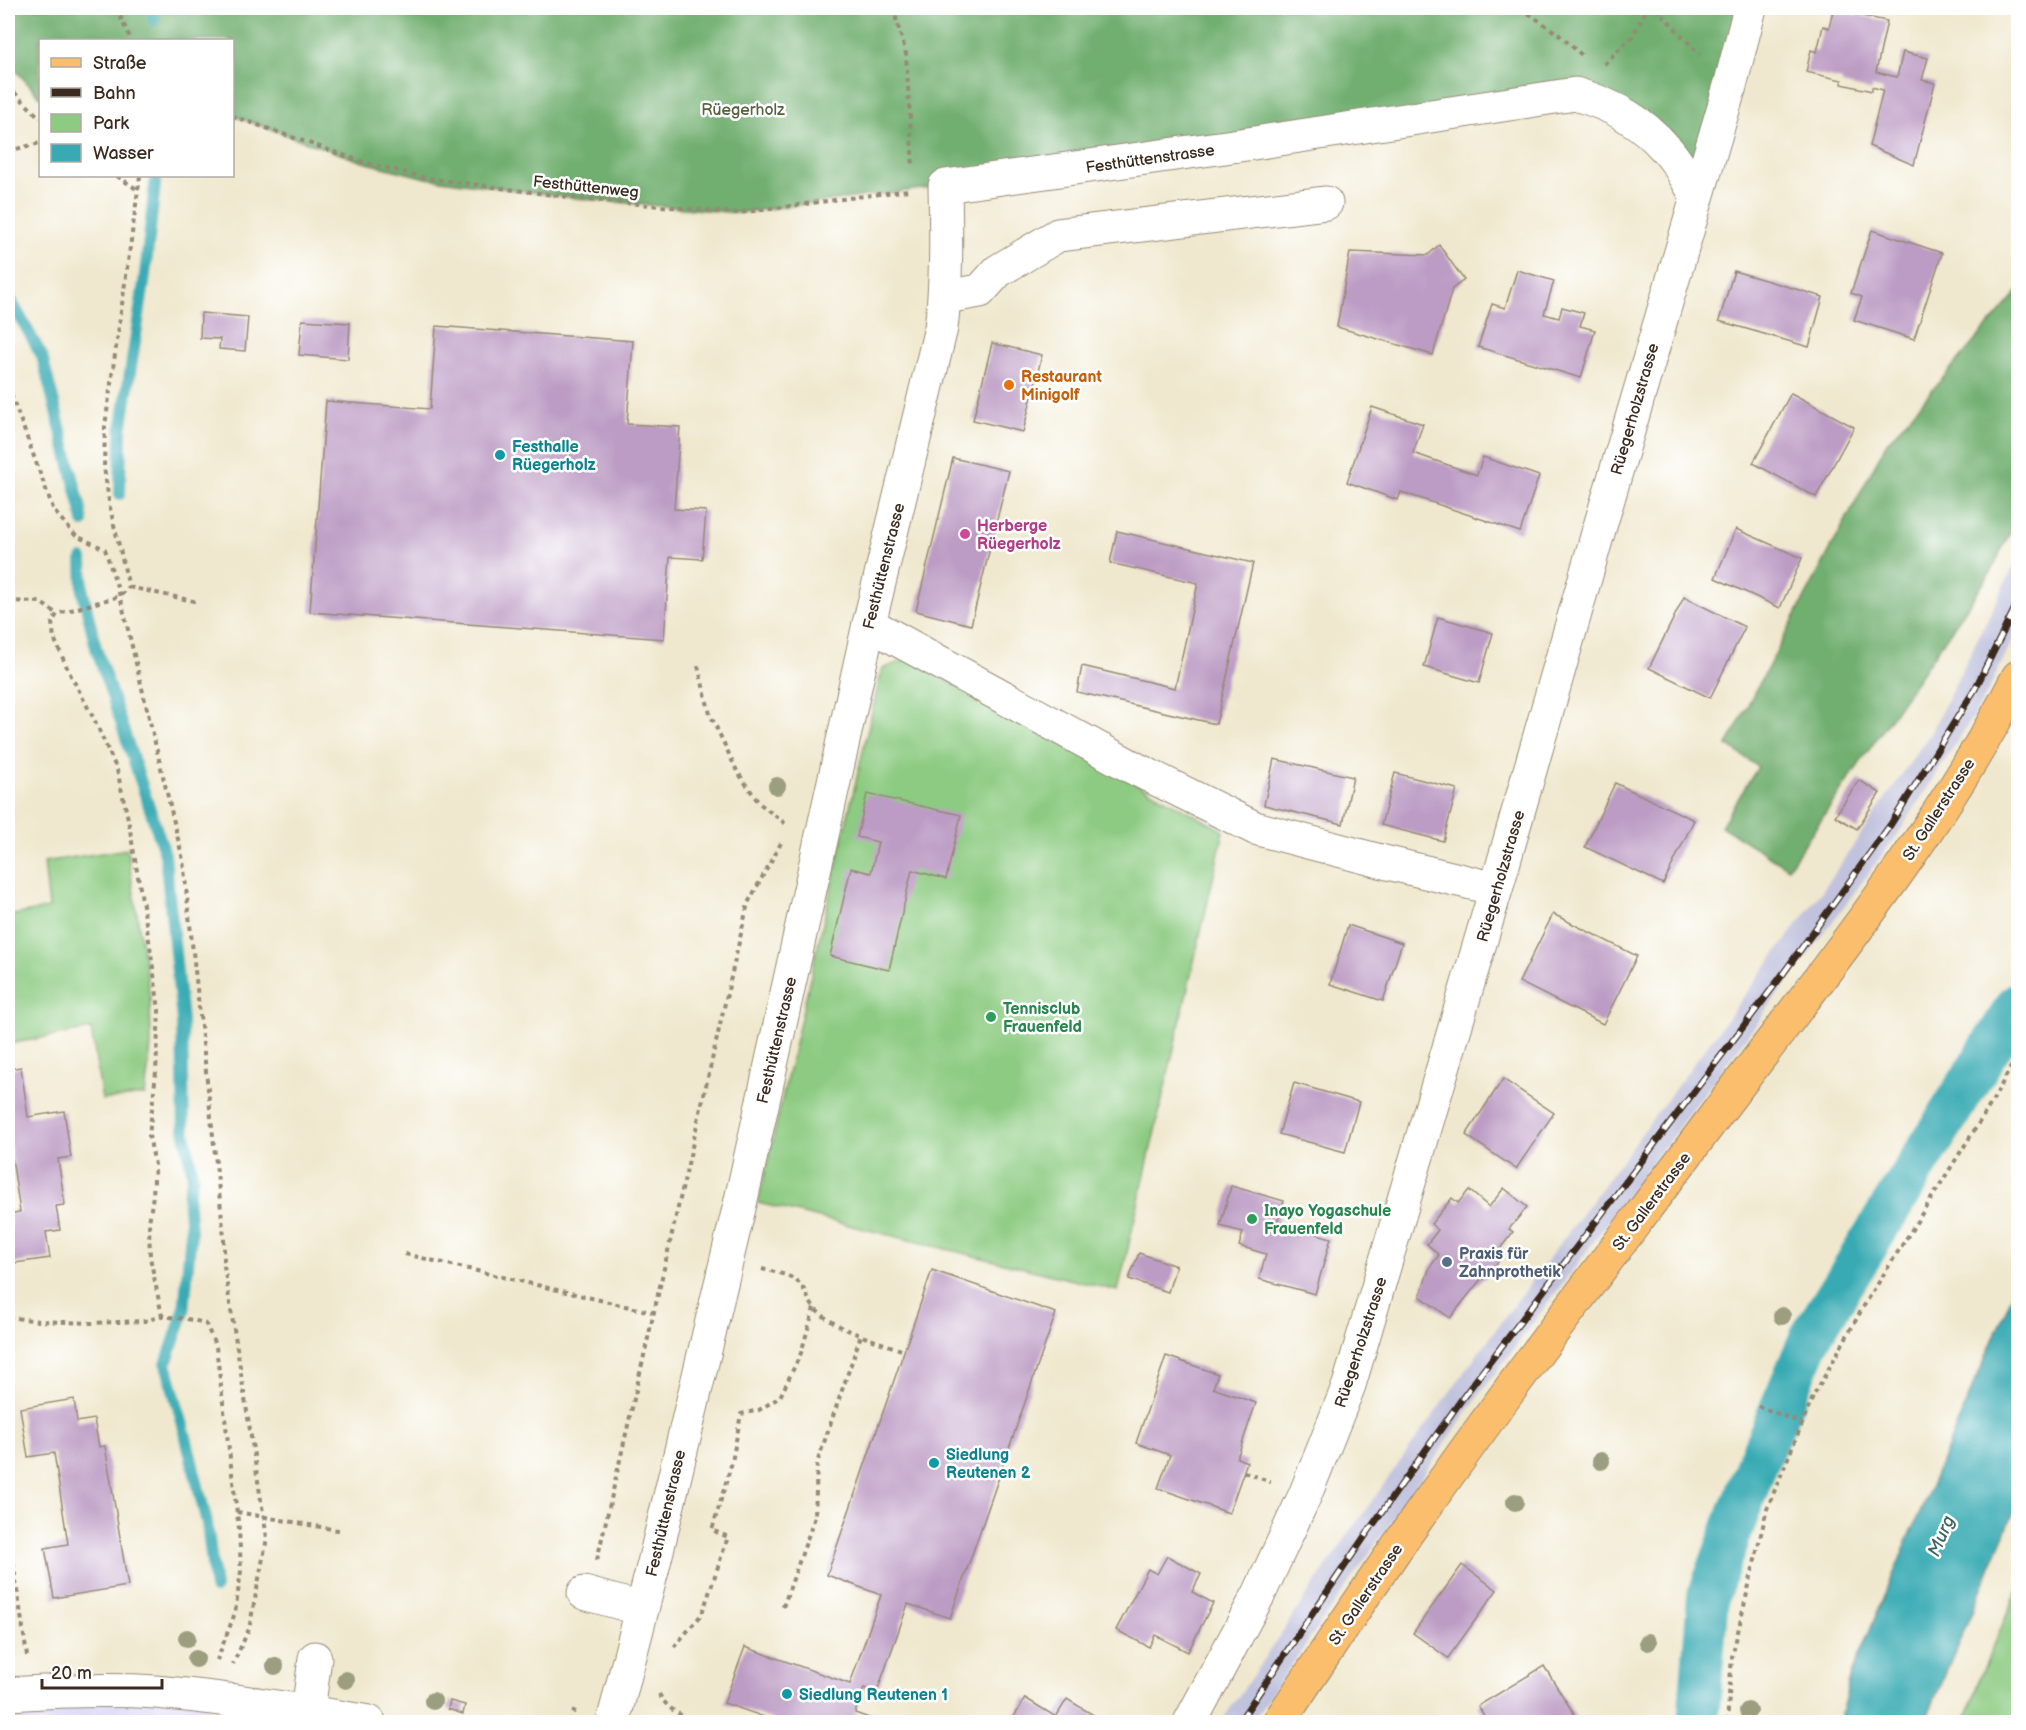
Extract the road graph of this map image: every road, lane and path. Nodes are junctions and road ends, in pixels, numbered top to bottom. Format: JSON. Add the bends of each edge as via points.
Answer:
{"nodes":[{"id":1,"x":116,"y":8,"type":"edge"},
{"id":2,"x":893,"y":8,"type":"edge"},
{"id":3,"x":1521,"y":8,"type":"edge"},
{"id":4,"x":1647,"y":8,"type":"edge"},
{"id":5,"x":1656,"y":8,"type":"edge"},
{"id":6,"x":1750,"y":8,"type":"edge"},
{"id":7,"x":131,"y":39,"type":"edge"},
{"id":8,"x":1593,"y":65,"type":"dead end"},
{"id":9,"x":1596,"y":71,"type":"dead end"},
{"id":10,"x":8,"y":86,"type":"edge"},
{"id":11,"x":1730,"y":86,"type":"junction"},
{"id":12,"x":39,"y":116,"type":"edge"},
{"id":13,"x":234,"y":117,"type":"edge"},
{"id":14,"x":39,"y":143,"type":"edge"},
{"id":15,"x":8,"y":151,"type":"edge"},
{"id":16,"x":118,"y":177,"type":"edge"},
{"id":17,"x":140,"y":177,"type":"edge"},
{"id":18,"x":930,"y":187,"type":"junction"},
{"id":19,"x":138,"y":190,"type":"junction"},
{"id":20,"x":1697,"y":196,"type":"junction"},
{"id":21,"x":1326,"y":203,"type":"dead end"},
{"id":22,"x":945,"y":297,"type":"junction"},
{"id":23,"x":8,"y":386,"type":"edge"},
{"id":24,"x":129,"y":587,"type":"junction"},
{"id":25,"x":120,"y":596,"type":"junction"},
{"id":26,"x":8,"y":601,"type":"edge"},
{"id":27,"x":198,"y":602,"type":"dead end"},
{"id":28,"x":57,"y":614,"type":"junction"},
{"id":29,"x":869,"y":624,"type":"junction"},
{"id":30,"x":698,"y":666,"type":"dead end"},
{"id":31,"x":2019,"y":677,"type":"edge"},
{"id":32,"x":790,"y":827,"type":"dead end"},
{"id":33,"x":784,"y":836,"type":"dead end"},
{"id":34,"x":1496,"y":889,"type":"junction"},
{"id":35,"x":2019,"y":1054,"type":"edge"},
{"id":36,"x":405,"y":1254,"type":"dead end"},
{"id":37,"x":726,"y":1260,"type":"junction"},
{"id":38,"x":814,"y":1308,"type":"junction"},
{"id":39,"x":655,"y":1314,"type":"junction"},
{"id":40,"x":162,"y":1316,"type":"junction"},
{"id":41,"x":8,"y":1317,"type":"edge"},
{"id":42,"x":861,"y":1335,"type":"junction"},
{"id":43,"x":904,"y":1351,"type":"dead end"},
{"id":44,"x":1758,"y":1406,"type":"dead end"},
{"id":45,"x":1802,"y":1423,"type":"junction"},
{"id":46,"x":1244,"y":1472,"type":"dead end"},
{"id":47,"x":1258,"y":1477,"type":"dead end"},
{"id":48,"x":237,"y":1512,"type":"junction"},
{"id":49,"x":264,"y":1516,"type":"junction"},
{"id":50,"x":8,"y":1527,"type":"edge"},
{"id":51,"x":343,"y":1532,"type":"dead end"},
{"id":52,"x":587,"y":1594,"type":"joint"},
{"id":53,"x":783,"y":1607,"type":"dead end"},
{"id":54,"x":642,"y":1609,"type":"junction"},
{"id":55,"x":672,"y":1651,"type":"dead end"},
{"id":56,"x":315,"y":1658,"type":"dead end"},
{"id":57,"x":216,"y":1665,"type":"dead end"},
{"id":58,"x":658,"y":1691,"type":"dead end"},
{"id":59,"x":20,"y":1693,"type":"edge"},
{"id":60,"x":578,"y":1700,"type":"dead end"},
{"id":61,"x":210,"y":1710,"type":"edge"},
{"id":62,"x":308,"y":1712,"type":"junction"},
{"id":63,"x":369,"y":1722,"type":"edge"},
{"id":64,"x":570,"y":1722,"type":"edge"},
{"id":65,"x":613,"y":1722,"type":"edge"},
{"id":66,"x":697,"y":1722,"type":"edge"},
{"id":67,"x":1190,"y":1722,"type":"edge"},
{"id":68,"x":1279,"y":1722,"type":"edge"},
{"id":69,"x":1727,"y":1722,"type":"edge"}],
"edges":[{"from":1,"to":7,"type":"path"},
{"from":2,"to":18,"type":"path","via":[[906,54]]},
{"from":3,"to":8,"type":"path"},
{"from":4,"to":9,"type":"path","via":[[1632,37]]},
{"from":5,"to":11,"type":"path"},
{"from":6,"to":11,"type":"street","name":"Rüegerholzstrasse"},
{"from":10,"to":12,"type":"path"},
{"from":11,"to":20,"type":"street","name":"Rüegerholzstrasse"},
{"from":13,"to":18,"type":"path","name":"Festhüttenweg","via":[[363,162],[426,178],[583,199],[738,213]]},
{"from":14,"to":15,"type":"path"},
{"from":16,"to":19,"type":"path"},
{"from":17,"to":19,"type":"path"},
{"from":18,"to":20,"type":"street","name":"Festhüttenstrasse","via":[[1254,144],[1575,94],[1599,101],[1636,121],[1667,150]]},
{"from":18,"to":22,"type":"street","name":"Festhüttenstrasse","via":[[946,248]]},
{"from":19,"to":24,"type":"path","via":[[105,426],[104,467]]},
{"from":20,"to":34,"type":"street","name":"Rüegerholzstrasse"},
{"from":21,"to":22,"type":"street","via":[[1058,235],[998,271],[980,291]]},
{"from":22,"to":29,"type":"street","name":"Festhüttenstrasse","via":[[941,328]]},
{"from":23,"to":25,"type":"path","via":[[54,511],[76,536],[105,549]]},
{"from":24,"to":25,"type":"path"},
{"from":24,"to":27,"type":"path"},
{"from":25,"to":28,"type":"path"},
{"from":25,"to":49,"type":"path","via":[[183,860],[224,1266]]},
{"from":26,"to":28,"type":"path","via":[[40,602]]},
{"from":28,"to":40,"type":"path","via":[[52,623],[54,638],[117,770],[150,946],[159,1010],[149,1136],[155,1165],[150,1257]]},
{"from":29,"to":34,"type":"street","via":[[1134,768],[1255,828]]},
{"from":29,"to":37,"type":"street","name":"Festhüttenstrasse"},
{"from":30,"to":32,"type":"path","via":[[710,714],[737,771],[759,803]]},
{"from":31,"to":68,"type":"main road","name":"St. Gallerstrasse","via":[[1956,784],[1889,885],[1478,1433]]},
{"from":33,"to":39,"type":"path","via":[[748,903]]},
{"from":34,"to":67,"type":"street","name":"Rüegerholzstrasse","via":[[1348,1384],[1305,1495],[1259,1594]]},
{"from":35,"to":45,"type":"path","via":[[1862,1309]]},
{"from":36,"to":39,"type":"path"},
{"from":37,"to":38,"type":"path","via":[[789,1275],[802,1286]]},
{"from":37,"to":54,"type":"street","name":"Festhüttenstrasse"},
{"from":38,"to":42,"type":"path"},
{"from":38,"to":55,"type":"path","via":[[801,1353],[780,1397],[759,1410],[741,1414],[712,1530],[728,1538],[702,1614]]},
{"from":39,"to":52,"type":"path"},
{"from":40,"to":41,"type":"path","via":[[145,1321],[91,1323]]},
{"from":40,"to":48,"type":"path","via":[[206,1324],[216,1347]]},
{"from":42,"to":43,"type":"path"},
{"from":42,"to":53,"type":"path","via":[[817,1463],[815,1517]]},
{"from":44,"to":45,"type":"path"},
{"from":45,"to":69,"type":"path","via":[[1767,1509],[1732,1657]]},
{"from":46,"to":47,"type":"path"},
{"from":48,"to":49,"type":"path"},
{"from":48,"to":57,"type":"path","via":[[241,1571],[235,1613]]},
{"from":49,"to":51,"type":"path"},
{"from":49,"to":61,"type":"path","via":[[267,1538],[249,1629]]},
{"from":50,"to":59,"type":"path"},
{"from":52,"to":54,"type":"street"},
{"from":54,"to":65,"type":"street","name":"Festhüttenstrasse"},
{"from":56,"to":62,"type":"street"},
{"from":58,"to":66,"type":"path","via":[[665,1705]]},
{"from":59,"to":61,"type":"street","via":[[121,1691]]},
{"from":60,"to":64,"type":"path"},
{"from":61,"to":62,"type":"street"},
{"from":62,"to":63,"type":"street"}]}
